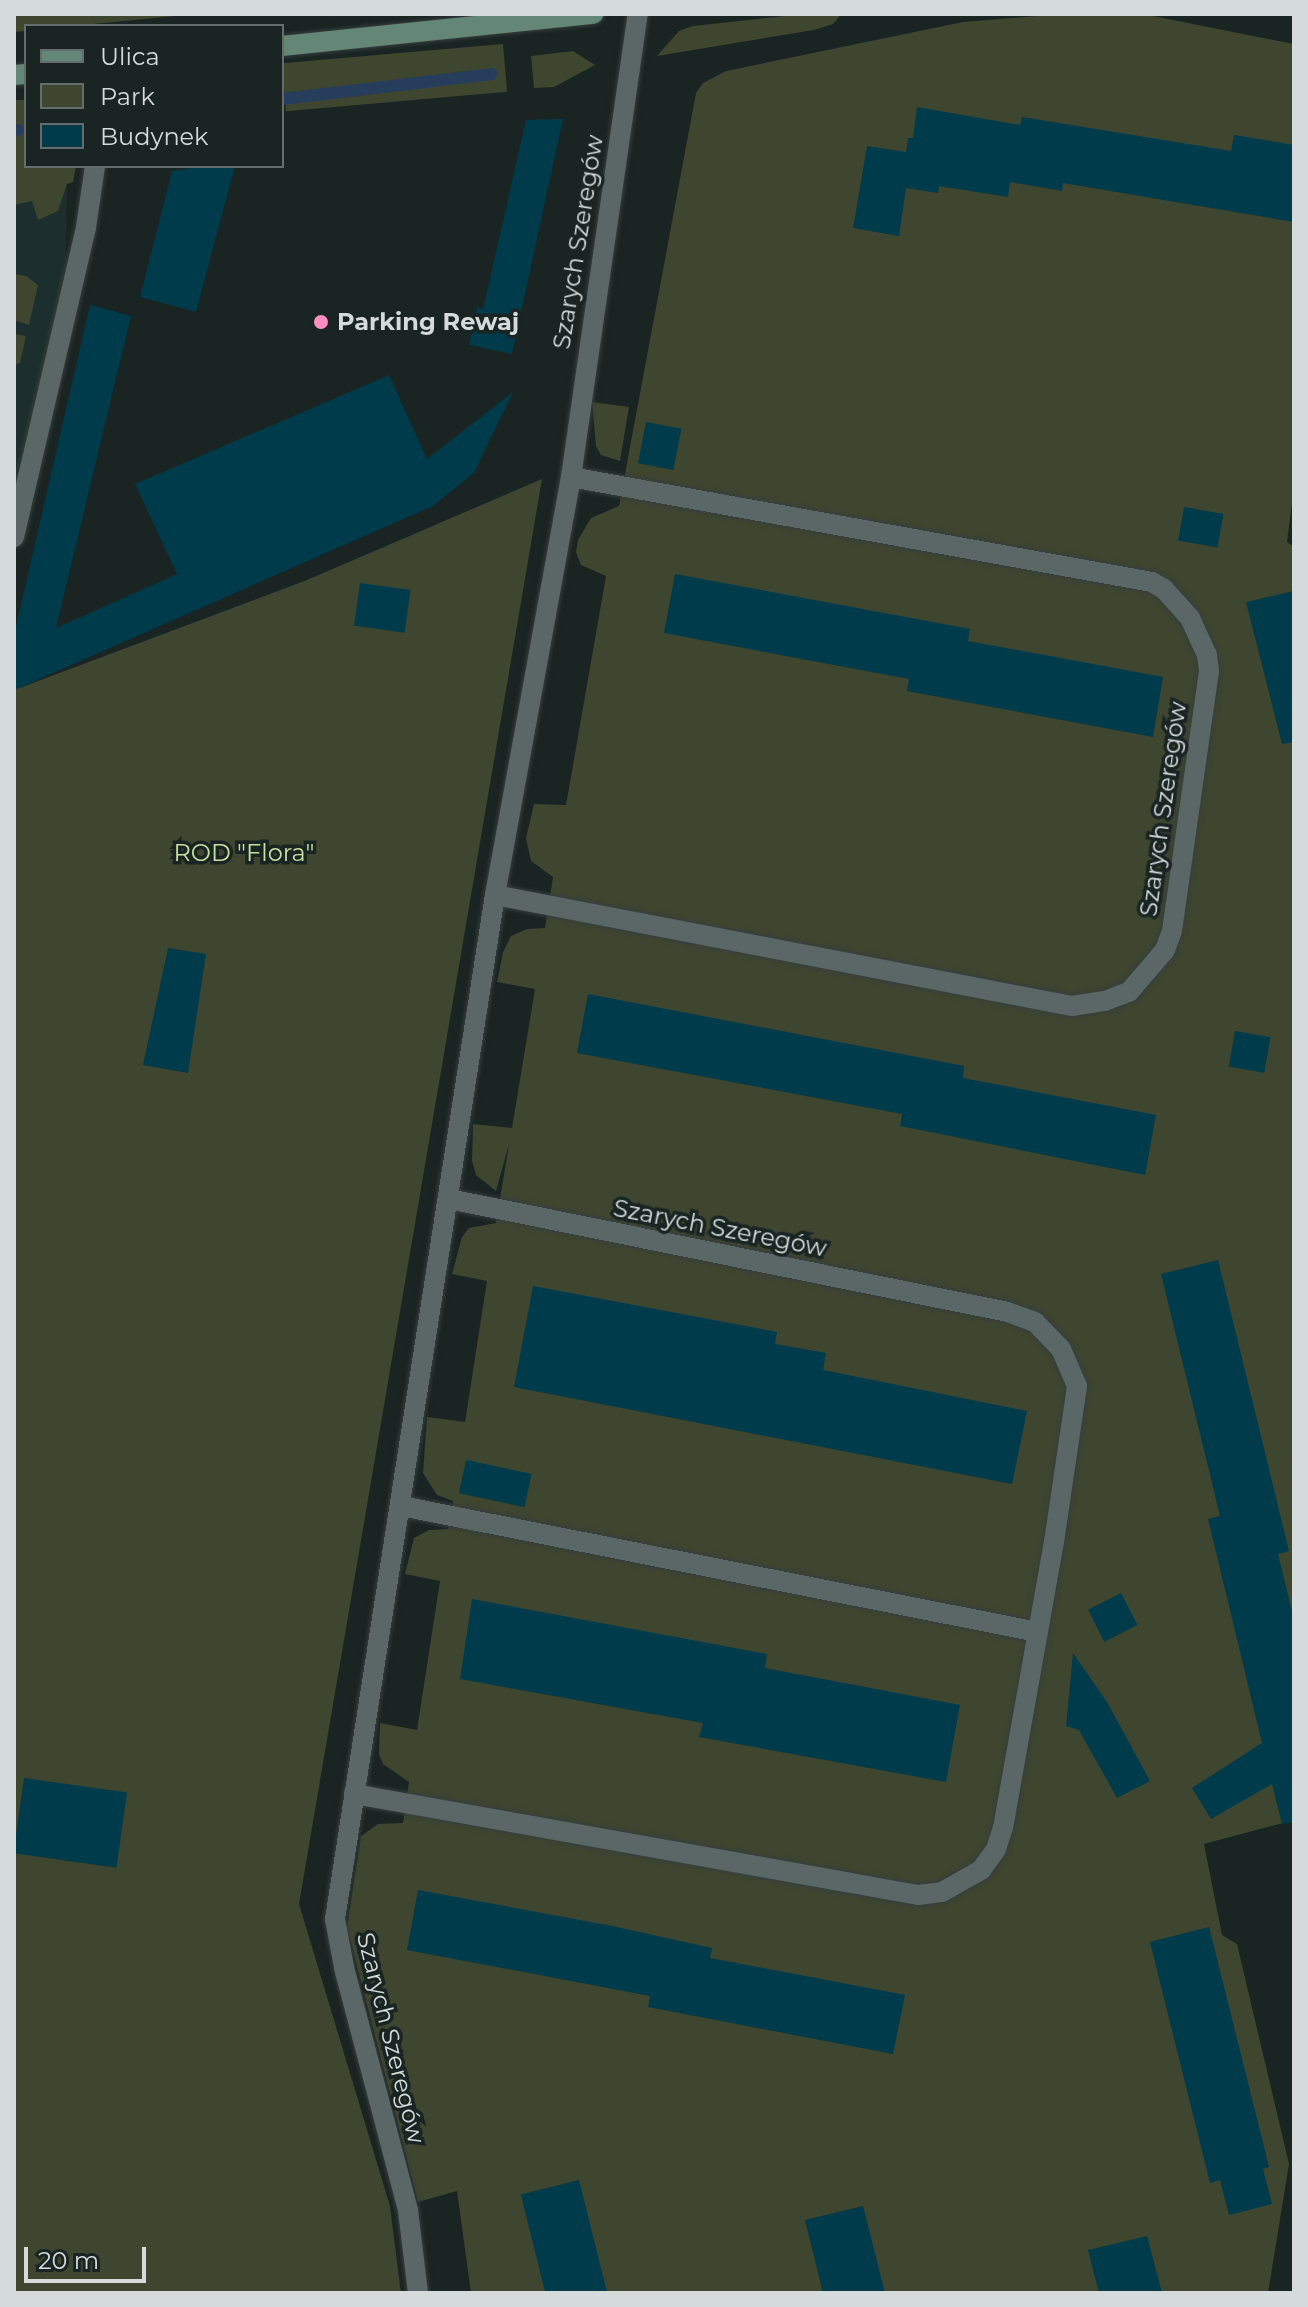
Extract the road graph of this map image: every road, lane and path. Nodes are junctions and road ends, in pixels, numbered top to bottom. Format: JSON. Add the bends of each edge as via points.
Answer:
{"nodes":[{"id":1,"x":593,"y":14,"type":"edge"},
{"id":2,"x":638,"y":14,"type":"edge"},
{"id":3,"x":284,"y":46,"type":"edge"},
{"id":4,"x":95,"y":168,"type":"edge"},
{"id":5,"x":571,"y":477,"type":"junction"},
{"id":6,"x":14,"y":537,"type":"edge"},
{"id":7,"x":495,"y":895,"type":"junction"},
{"id":8,"x":449,"y":1199,"type":"junction"},
{"id":9,"x":401,"y":1506,"type":"junction"},
{"id":10,"x":1038,"y":1632,"type":"junction"},
{"id":11,"x":354,"y":1794,"type":"junction"},
{"id":12,"x":418,"y":2293,"type":"edge"}],
"edges":[{"from":1,"to":3,"type":"street"},
{"from":2,"to":5,"type":"street","name":"Szarych Szeregów"},
{"from":4,"to":6,"type":"street","via":[[86,227]]},
{"from":5,"to":7,"type":"street","name":"Szarych Szeregów"},
{"from":5,"to":7,"type":"street","name":"Szarych Szeregów","via":[[1152,582],[1164,589],[1190,618],[1209,671],[1172,931],[1165,950],[1129,992],[1072,1006]]},
{"from":7,"to":8,"type":"street","name":"Szarych Szeregów"},
{"from":8,"to":9,"type":"street","name":"Szarych Szeregów"},
{"from":8,"to":10,"type":"street","name":"Szarych Szeregów","via":[[1008,1312],[1035,1322],[1061,1349],[1077,1386]]},
{"from":9,"to":10,"type":"street"},
{"from":9,"to":11,"type":"street","name":"Szarych Szeregów"},
{"from":10,"to":11,"type":"street","name":"Szarych Szeregów","via":[[996,1849],[974,1876],[929,1895]]},
{"from":11,"to":12,"type":"street","name":"Szarych Szeregów","via":[[335,1919],[408,2210]]}]}
